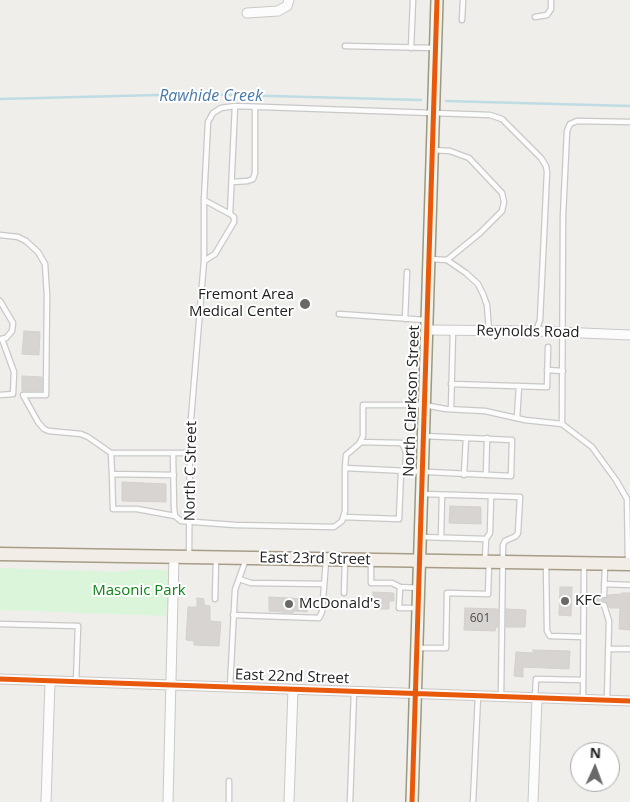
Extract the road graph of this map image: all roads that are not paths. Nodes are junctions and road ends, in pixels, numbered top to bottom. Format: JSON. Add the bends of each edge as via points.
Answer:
{"nodes":[{"id":1,"x":289,"y":0,"type":"edge"},
{"id":2,"x":413,"y":0,"type":"edge"},
{"id":3,"x":437,"y":0,"type":"edge"},
{"id":4,"x":464,"y":0,"type":"edge"},
{"id":5,"x":551,"y":0,"type":"edge"},
{"id":6,"x":247,"y":13,"type":"dead end"},
{"id":7,"x":535,"y":17,"type":"dead end"},
{"id":8,"x":462,"y":20,"type":"dead end"},
{"id":9,"x":345,"y":46,"type":"dead end"},
{"id":10,"x":411,"y":48,"type":"junction"},
{"id":11,"x":436,"y":48,"type":"junction"},
{"id":12,"x":235,"y":106,"type":"junction"},
{"id":13,"x":256,"y":107,"type":"junction"},
{"id":14,"x":434,"y":114,"type":"junction"},
{"id":15,"x":630,"y":122,"type":"edge"},
{"id":16,"x":432,"y":150,"type":"junction"},
{"id":17,"x":232,"y":182,"type":"junction"},
{"id":18,"x":204,"y":200,"type":"junction"},
{"id":19,"x":230,"y":214,"type":"junction"},
{"id":20,"x":0,"y":235,"type":"edge"},
{"id":21,"x":429,"y":259,"type":"junction"},
{"id":22,"x":447,"y":260,"type":"junction"},
{"id":23,"x":204,"y":261,"type":"junction"},
{"id":24,"x":407,"y":272,"type":"dead end"},
{"id":25,"x":0,"y":301,"type":"edge"},
{"id":26,"x":339,"y":314,"type":"dead end"},
{"id":27,"x":404,"y":319,"type":"junction"},
{"id":28,"x":427,"y":325,"type":"junction"},
{"id":29,"x":452,"y":330,"type":"junction"},
{"id":30,"x":489,"y":331,"type":"junction"},
{"id":31,"x":536,"y":331,"type":"junction"},
{"id":32,"x":562,"y":332,"type":"junction"},
{"id":33,"x":630,"y":335,"type":"edge"},
{"id":34,"x":1,"y":340,"type":"edge"},
{"id":35,"x":548,"y":347,"type":"dead end"},
{"id":36,"x":547,"y":370,"type":"junction"},
{"id":37,"x":563,"y":371,"type":"junction"},
{"id":38,"x":452,"y":384,"type":"junction"},
{"id":39,"x":519,"y":386,"type":"junction"},
{"id":40,"x":13,"y":394,"type":"junction"},
{"id":41,"x":0,"y":395,"type":"edge"},
{"id":42,"x":23,"y":395,"type":"junction"},
{"id":43,"x":424,"y":405,"type":"junction"},
{"id":44,"x":451,"y":409,"type":"junction"},
{"id":45,"x":517,"y":418,"type":"junction"},
{"id":46,"x":562,"y":424,"type":"junction"},
{"id":47,"x":423,"y":436,"type":"junction"},
{"id":48,"x":466,"y":438,"type":"junction"},
{"id":49,"x":488,"y":438,"type":"junction"},
{"id":50,"x":360,"y":442,"type":"junction"},
{"id":51,"x":111,"y":453,"type":"junction"},
{"id":52,"x":173,"y":453,"type":"junction"},
{"id":53,"x":189,"y":453,"type":"junction"},
{"id":54,"x":344,"y":468,"type":"junction"},
{"id":55,"x":403,"y":472,"type":"junction"},
{"id":56,"x":422,"y":473,"type":"junction"},
{"id":57,"x":112,"y":474,"type":"junction"},
{"id":58,"x":174,"y":475,"type":"junction"},
{"id":59,"x":464,"y":475,"type":"junction"},
{"id":60,"x":486,"y":475,"type":"junction"},
{"id":61,"x":421,"y":494,"type":"junction"},
{"id":62,"x":442,"y":495,"type":"junction"},
{"id":63,"x":491,"y":496,"type":"junction"},
{"id":64,"x":175,"y":516,"type":"junction"},
{"id":65,"x":343,"y":517,"type":"junction"},
{"id":66,"x":190,"y":522,"type":"junction"},
{"id":67,"x":420,"y":537,"type":"junction"},
{"id":68,"x":441,"y":538,"type":"junction"},
{"id":69,"x":486,"y":540,"type":"junction"},
{"id":70,"x":0,"y":554,"type":"edge"},
{"id":71,"x":174,"y":558,"type":"junction"},
{"id":72,"x":189,"y":558,"type":"junction"},
{"id":73,"x":216,"y":558,"type":"junction"},
{"id":74,"x":246,"y":558,"type":"junction"},
{"id":75,"x":326,"y":559,"type":"junction"},
{"id":76,"x":345,"y":560,"type":"junction"},
{"id":77,"x":371,"y":560,"type":"junction"},
{"id":78,"x":419,"y":561,"type":"junction"},
{"id":79,"x":487,"y":562,"type":"junction"},
{"id":80,"x":503,"y":562,"type":"junction"},
{"id":81,"x":546,"y":563,"type":"junction"},
{"id":82,"x":584,"y":563,"type":"junction"},
{"id":83,"x":605,"y":564,"type":"junction"},
{"id":84,"x":629,"y":564,"type":"edge"},
{"id":85,"x":239,"y":579,"type":"junction"},
{"id":86,"x":324,"y":584,"type":"junction"},
{"id":87,"x":604,"y":584,"type":"junction"},
{"id":88,"x":630,"y":585,"type":"edge"},
{"id":89,"x":400,"y":587,"type":"junction"},
{"id":90,"x":419,"y":588,"type":"junction"},
{"id":91,"x":344,"y":593,"type":"dead end"},
{"id":92,"x":604,"y":595,"type":"dead end"},
{"id":93,"x":215,"y":599,"type":"dead end"},
{"id":94,"x":604,"y":605,"type":"dead end"},
{"id":95,"x":418,"y":608,"type":"junction"},
{"id":96,"x":233,"y":615,"type":"junction"},
{"id":97,"x":0,"y":624,"type":"edge"},
{"id":98,"x":583,"y":637,"type":"junction"},
{"id":99,"x":417,"y":648,"type":"junction"},
{"id":100,"x":608,"y":649,"type":"junction"},
{"id":101,"x":630,"y":649,"type":"edge"},
{"id":102,"x":0,"y":679,"type":"edge"},
{"id":103,"x":583,"y":680,"type":"junction"},
{"id":104,"x":50,"y":681,"type":"junction"},
{"id":105,"x":76,"y":682,"type":"junction"},
{"id":106,"x":172,"y":686,"type":"junction"},
{"id":107,"x":230,"y":687,"type":"junction"},
{"id":108,"x":293,"y":690,"type":"junction"},
{"id":109,"x":354,"y":692,"type":"junction"},
{"id":110,"x":416,"y":693,"type":"junction"},
{"id":111,"x":478,"y":695,"type":"junction"},
{"id":112,"x":501,"y":696,"type":"junction"},
{"id":113,"x":536,"y":698,"type":"junction"},
{"id":114,"x":583,"y":700,"type":"junction"},
{"id":115,"x":607,"y":700,"type":"junction"},
{"id":116,"x":630,"y":701,"type":"edge"},
{"id":117,"x":229,"y":781,"type":"dead end"},
{"id":118,"x":46,"y":802,"type":"edge"},
{"id":119,"x":168,"y":802,"type":"edge"},
{"id":120,"x":229,"y":802,"type":"edge"},
{"id":121,"x":289,"y":802,"type":"edge"},
{"id":122,"x":350,"y":802,"type":"edge"},
{"id":123,"x":412,"y":802,"type":"edge"},
{"id":124,"x":474,"y":802,"type":"edge"},
{"id":125,"x":533,"y":802,"type":"edge"}],
"edges":[{"from":1,"to":6,"type":"street","via":[[287,6],[278,11]]},
{"from":2,"to":10,"type":"lane"},
{"from":3,"to":11,"type":"street","name":"North Clarkson Street"},
{"from":4,"to":8,"type":"lane"},
{"from":5,"to":7,"type":"lane","via":[[551,9],[546,15]]},
{"from":9,"to":10,"type":"lane"},
{"from":10,"to":11,"type":"lane"},
{"from":11,"to":14,"type":"street","name":"North Clarkson Street"},
{"from":12,"to":13,"type":"lane"},
{"from":12,"to":17,"type":"lane"},
{"from":12,"to":18,"type":"lane","name":"North C Street","via":[[213,113],[208,122]]},
{"from":13,"to":14,"type":"lane"},
{"from":13,"to":17,"type":"lane","via":[[253,179]]},
{"from":14,"to":16,"type":"street","name":"North Clarkson Street"},
{"from":14,"to":31,"type":"lane","via":[[490,115],[502,119],[546,166],[540,320]]},
{"from":15,"to":32,"type":"lane","via":[[577,121],[567,130]]},
{"from":16,"to":21,"type":"street","name":"North Clarkson Street"},
{"from":16,"to":22,"type":"lane","via":[[450,151],[470,158],[502,193],[504,202],[502,211]]},
{"from":17,"to":19,"type":"lane"},
{"from":18,"to":19,"type":"lane"},
{"from":18,"to":23,"type":"lane","name":"North C Street"},
{"from":19,"to":23,"type":"lane","via":[[234,222],[214,254]]},
{"from":20,"to":42,"type":"lane","via":[[18,237],[32,246],[42,259],[46,272],[46,396]]},
{"from":21,"to":22,"type":"lane"},
{"from":21,"to":28,"type":"street","name":"North Clarkson Street"},
{"from":22,"to":30,"type":"lane","via":[[478,284],[484,294]]},
{"from":23,"to":53,"type":"lane","name":"North C Street"},
{"from":24,"to":27,"type":"lane"},
{"from":25,"to":34,"type":"lane","via":[[13,323],[12,331]]},
{"from":26,"to":27,"type":"lane"},
{"from":27,"to":28,"type":"lane"},
{"from":28,"to":29,"type":"street","name":"Reynolds Road"},
{"from":28,"to":43,"type":"street","name":"North Clarkson Street"},
{"from":29,"to":30,"type":"street","name":"Reynolds Road"},
{"from":29,"to":38,"type":"lane"},
{"from":30,"to":31,"type":"street","name":"Reynolds Road"},
{"from":31,"to":32,"type":"street","name":"Reynolds Road"},
{"from":32,"to":33,"type":"street","name":"Reynolds Road"},
{"from":32,"to":37,"type":"lane"},
{"from":34,"to":40,"type":"lane","via":[[14,372]]},
{"from":35,"to":36,"type":"lane"},
{"from":36,"to":37,"type":"lane"},
{"from":36,"to":39,"type":"lane","via":[[547,387]]},
{"from":37,"to":46,"type":"lane"},
{"from":38,"to":39,"type":"lane"},
{"from":38,"to":44,"type":"lane"},
{"from":39,"to":45,"type":"lane"},
{"from":40,"to":41,"type":"lane"},
{"from":40,"to":42,"type":"lane"},
{"from":42,"to":51,"type":"lane","via":[[44,429],[88,437]]},
{"from":43,"to":44,"type":"lane"},
{"from":43,"to":47,"type":"street","name":"North Clarkson Street"},
{"from":43,"to":50,"type":"lane","via":[[364,405]]},
{"from":44,"to":45,"type":"lane","via":[[485,411]]},
{"from":45,"to":46,"type":"lane"},
{"from":46,"to":84,"type":"lane","via":[[592,447],[627,500]]},
{"from":47,"to":48,"type":"lane"},
{"from":47,"to":56,"type":"street","name":"North Clarkson Street"},
{"from":48,"to":49,"type":"lane"},
{"from":48,"to":59,"type":"lane"},
{"from":49,"to":60,"type":"lane"},
{"from":49,"to":60,"type":"lane","via":[[512,440],[511,476]]},
{"from":50,"to":54,"type":"lane","via":[[346,456]]},
{"from":50,"to":55,"type":"lane","via":[[401,444],[406,453]]},
{"from":51,"to":52,"type":"lane"},
{"from":51,"to":57,"type":"lane"},
{"from":52,"to":53,"type":"lane"},
{"from":52,"to":58,"type":"lane"},
{"from":53,"to":66,"type":"lane","name":"North C Street"},
{"from":54,"to":55,"type":"lane"},
{"from":54,"to":65,"type":"lane"},
{"from":55,"to":56,"type":"lane"},
{"from":55,"to":65,"type":"lane","via":[[400,519]]},
{"from":56,"to":59,"type":"lane"},
{"from":56,"to":61,"type":"street","name":"North Clarkson Street"},
{"from":57,"to":58,"type":"lane"},
{"from":57,"to":64,"type":"lane","via":[[112,509]]},
{"from":58,"to":64,"type":"lane"},
{"from":59,"to":60,"type":"lane"},
{"from":61,"to":62,"type":"lane"},
{"from":61,"to":67,"type":"street","name":"North Clarkson Street"},
{"from":62,"to":63,"type":"lane"},
{"from":62,"to":68,"type":"lane"},
{"from":63,"to":69,"type":"lane","via":[[490,533]]},
{"from":63,"to":80,"type":"lane","via":[[520,497],[518,532],[505,541]]},
{"from":64,"to":66,"type":"lane"},
{"from":65,"to":66,"type":"lane","via":[[334,527]]},
{"from":66,"to":72,"type":"lane","name":"North C Street"},
{"from":67,"to":68,"type":"lane"},
{"from":67,"to":78,"type":"street","name":"North Clarkson Street"},
{"from":68,"to":69,"type":"lane"},
{"from":69,"to":79,"type":"lane"},
{"from":70,"to":71,"type":"main road","name":"East 23rd Street"},
{"from":71,"to":72,"type":"main road","name":"East 23rd Street"},
{"from":71,"to":106,"type":"street"},
{"from":72,"to":73,"type":"main road","name":"East 23rd Street"},
{"from":73,"to":74,"type":"main road","name":"East 23rd Street"},
{"from":73,"to":93,"type":"lane"},
{"from":74,"to":75,"type":"main road","name":"East 23rd Street"},
{"from":74,"to":85,"type":"lane"},
{"from":75,"to":76,"type":"main road","name":"East 23rd Street"},
{"from":75,"to":86,"type":"lane"},
{"from":76,"to":77,"type":"main road","name":"East 23rd Street"},
{"from":76,"to":91,"type":"lane"},
{"from":77,"to":78,"type":"main road","name":"East 23rd Street"},
{"from":77,"to":89,"type":"lane","via":[[371,583],[392,583]]},
{"from":78,"to":79,"type":"main road","name":"East 23rd Street"},
{"from":78,"to":90,"type":"street","name":"North Clarkson Street"},
{"from":79,"to":80,"type":"main road","name":"East 23rd Street"},
{"from":79,"to":99,"type":"lane","via":[[488,594],[447,593],[446,648]]},
{"from":80,"to":81,"type":"main road","name":"East 23rd Street"},
{"from":80,"to":112,"type":"lane"},
{"from":81,"to":82,"type":"main road","name":"East 23rd Street"},
{"from":81,"to":98,"type":"lane","via":[[547,631],[550,636]]},
{"from":82,"to":83,"type":"main road","name":"East 23rd Street"},
{"from":82,"to":98,"type":"lane"},
{"from":83,"to":84,"type":"main road","name":"East 23rd Street"},
{"from":83,"to":87,"type":"lane"},
{"from":85,"to":86,"type":"lane","via":[[251,583]]},
{"from":85,"to":96,"type":"lane"},
{"from":86,"to":96,"type":"lane","via":[[319,618]]},
{"from":87,"to":88,"type":"lane"},
{"from":87,"to":92,"type":"lane"},
{"from":89,"to":90,"type":"lane"},
{"from":89,"to":95,"type":"lane","via":[[400,608]]},
{"from":90,"to":95,"type":"street","name":"North Clarkson Street"},
{"from":94,"to":100,"type":"lane","via":[[609,621]]},
{"from":95,"to":99,"type":"street","name":"North Clarkson Street"},
{"from":96,"to":107,"type":"lane"},
{"from":97,"to":105,"type":"lane","via":[[78,626]]},
{"from":98,"to":103,"type":"lane"},
{"from":99,"to":110,"type":"street","name":"North Clarkson Street"},
{"from":100,"to":101,"type":"lane"},
{"from":100,"to":115,"type":"lane"},
{"from":102,"to":104,"type":"street","name":"East 22nd Street"},
{"from":103,"to":113,"type":"lane","via":[[536,679]]},
{"from":103,"to":114,"type":"lane"},
{"from":104,"to":105,"type":"street","name":"East 22nd Street"},
{"from":104,"to":118,"type":"street"},
{"from":105,"to":106,"type":"street","name":"East 22nd Street"},
{"from":106,"to":107,"type":"street","name":"East 22nd Street"},
{"from":106,"to":119,"type":"street"},
{"from":107,"to":108,"type":"street","name":"East 22nd Street"},
{"from":108,"to":109,"type":"street","name":"East 22nd Street"},
{"from":108,"to":121,"type":"street"},
{"from":109,"to":110,"type":"street","name":"East 22nd Street"},
{"from":109,"to":122,"type":"lane"},
{"from":110,"to":111,"type":"street","name":"East 22nd Street"},
{"from":110,"to":123,"type":"street","name":"North Clarkson Street"},
{"from":111,"to":112,"type":"street","name":"East 22nd Street"},
{"from":111,"to":124,"type":"lane"},
{"from":112,"to":113,"type":"street","name":"East 22nd Street"},
{"from":113,"to":114,"type":"street","name":"East 22nd Street"},
{"from":113,"to":125,"type":"street"},
{"from":114,"to":115,"type":"street","name":"East 22nd Street"},
{"from":115,"to":116,"type":"street","name":"East 22nd Street"},
{"from":117,"to":120,"type":"lane"}]}
